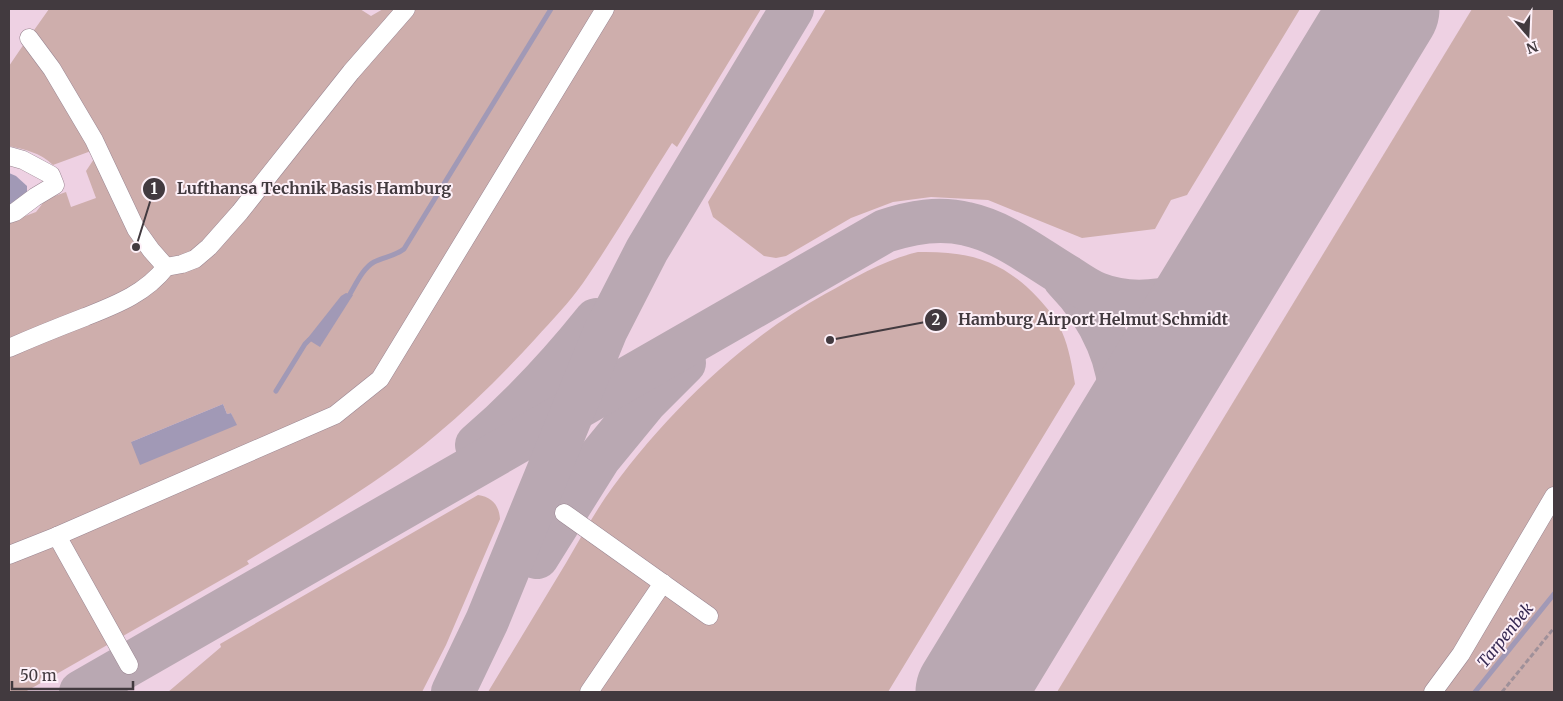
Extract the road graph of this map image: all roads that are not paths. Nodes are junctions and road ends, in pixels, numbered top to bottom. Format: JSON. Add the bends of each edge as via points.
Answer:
{"nodes":[{"id":1,"x":406,"y":9,"type":"edge"},
{"id":2,"x":605,"y":9,"type":"edge"},
{"id":3,"x":29,"y":38,"type":"dead end"},
{"id":4,"x":9,"y":156,"type":"edge"},
{"id":5,"x":9,"y":214,"type":"edge"},
{"id":6,"x":166,"y":267,"type":"junction"},
{"id":7,"x":9,"y":348,"type":"edge"},
{"id":8,"x":1554,"y":496,"type":"edge"},
{"id":9,"x":564,"y":513,"type":"dead end"},
{"id":10,"x":57,"y":536,"type":"junction"},
{"id":11,"x":9,"y":555,"type":"edge"},
{"id":12,"x":663,"y":583,"type":"junction"},
{"id":13,"x":709,"y":616,"type":"dead end"},
{"id":14,"x":129,"y":665,"type":"dead end"},
{"id":15,"x":589,"y":692,"type":"edge"},
{"id":16,"x":1434,"y":692,"type":"edge"}],
"edges":[{"from":1,"to":6,"type":"lane","via":[[209,247],[195,259]]},
{"from":2,"to":10,"type":"lane","via":[[380,379],[335,415]]},
{"from":3,"to":6,"type":"lane","via":[[52,69],[94,140],[136,229]]},
{"from":4,"to":5,"type":"lane","via":[[51,175],[55,185]]},
{"from":6,"to":7,"type":"lane","via":[[145,288],[123,302]]},
{"from":8,"to":16,"type":"lane","via":[[1461,654]]},
{"from":9,"to":12,"type":"lane"},
{"from":10,"to":11,"type":"lane"},
{"from":10,"to":14,"type":"lane"},
{"from":12,"to":13,"type":"lane"},
{"from":12,"to":15,"type":"lane"}]}
